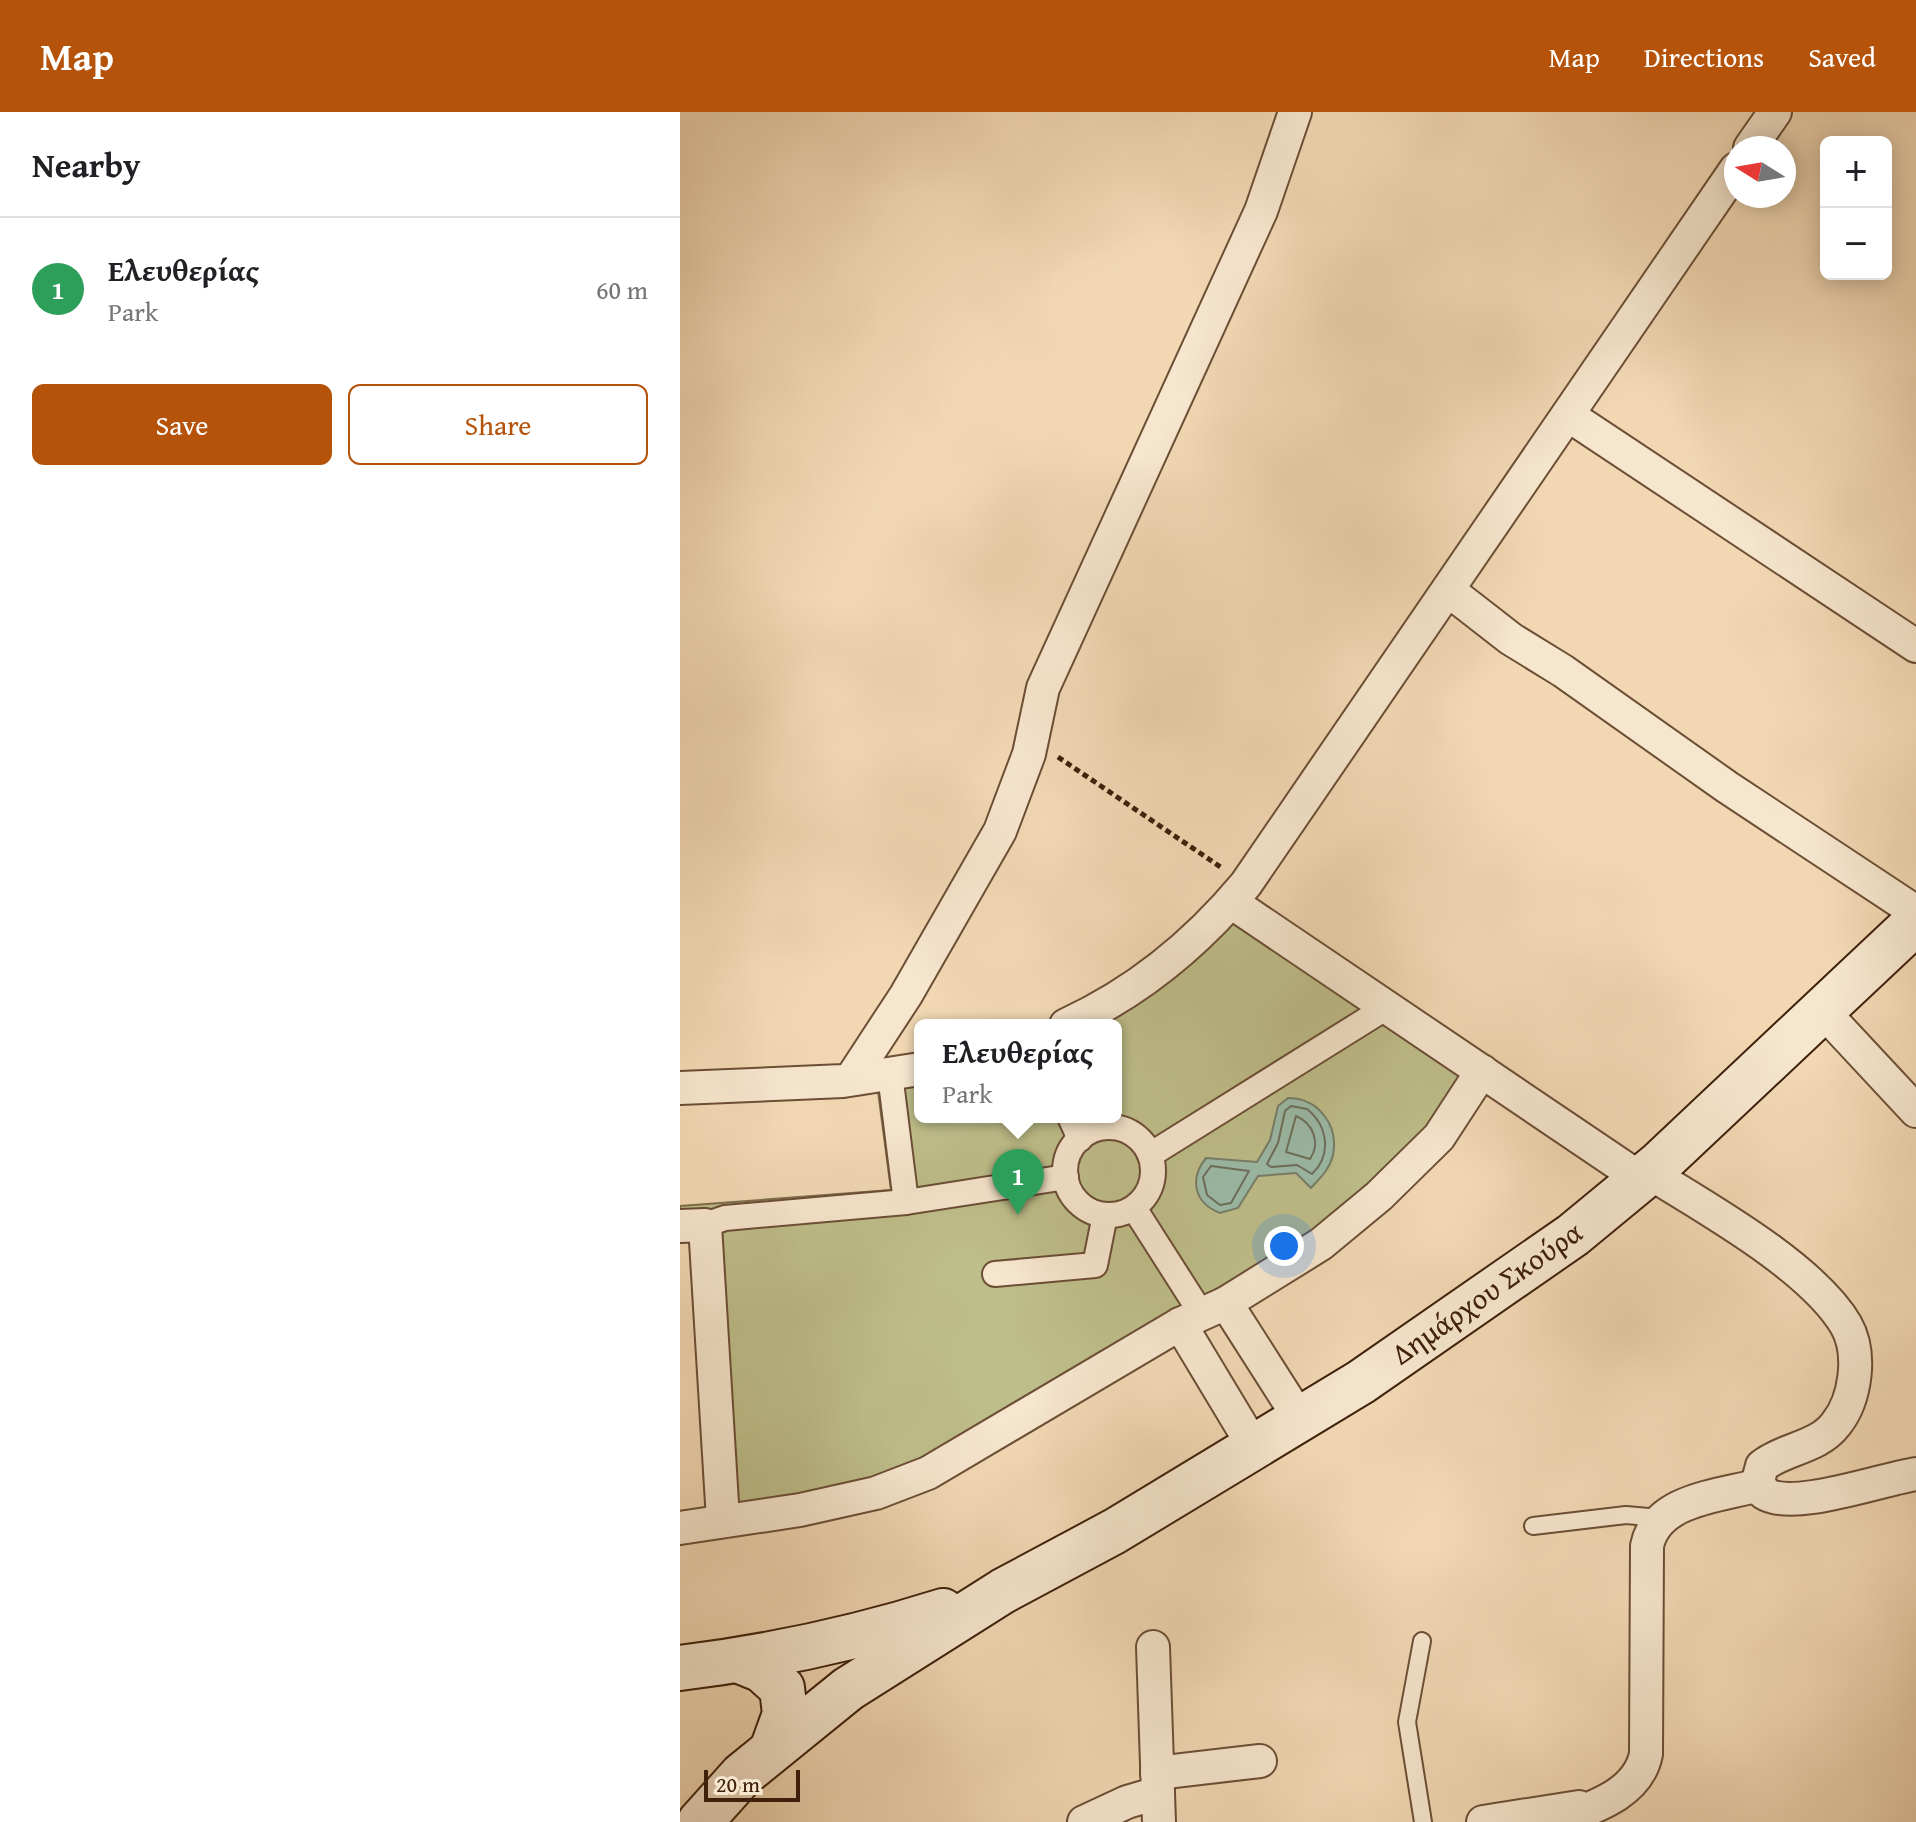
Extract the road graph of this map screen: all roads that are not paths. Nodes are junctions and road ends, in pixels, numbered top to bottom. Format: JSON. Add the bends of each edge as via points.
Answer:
{"nodes":[{"id":1,"x":1295,"y":112,"type":"edge"},
{"id":2,"x":1775,"y":112,"type":"edge"},
{"id":3,"x":1758,"y":136,"type":"edge"},
{"id":4,"x":1724,"y":187,"type":"edge"},
{"id":5,"x":1568,"y":415,"type":"junction"},
{"id":6,"x":1448,"y":590,"type":"junction"},
{"id":7,"x":1916,"y":646,"type":"edge"},
{"id":8,"x":1238,"y":893,"type":"junction"},
{"id":9,"x":1916,"y":912,"type":"edge"},
{"id":10,"x":1916,"y":922,"type":"edge"},
{"id":11,"x":1387,"y":1007,"type":"junction"},
{"id":12,"x":1821,"y":1009,"type":"junction"},
{"id":13,"x":1076,"y":1019,"type":"edge"},
{"id":14,"x":1482,"y":1071,"type":"junction"},
{"id":15,"x":905,"y":1072,"type":"edge"},
{"id":16,"x":851,"y":1079,"type":"junction"},
{"id":17,"x":680,"y":1088,"type":"edge"},
{"id":18,"x":1916,"y":1111,"type":"edge"},
{"id":19,"x":1075,"y":1128,"type":"edge"},
{"id":20,"x":1150,"y":1155,"type":"junction"},
{"id":21,"x":1645,"y":1175,"type":"junction"},
{"id":22,"x":1066,"y":1177,"type":"junction"},
{"id":23,"x":906,"y":1202,"type":"junction"},
{"id":24,"x":1134,"y":1208,"type":"junction"},
{"id":25,"x":1105,"y":1215,"type":"junction"},
{"id":26,"x":693,"y":1226,"type":"edge"},
{"id":27,"x":995,"y":1274,"type":"dead end"},
{"id":28,"x":1203,"y":1313,"type":"junction"},
{"id":29,"x":1300,"y":1419,"type":"junction"},
{"id":30,"x":1254,"y":1447,"type":"junction"},
{"id":31,"x":1916,"y":1474,"type":"edge"},
{"id":32,"x":1759,"y":1485,"type":"junction"},
{"id":33,"x":1660,"y":1518,"type":"junction"},
{"id":34,"x":723,"y":1520,"type":"junction"},
{"id":35,"x":1533,"y":1526,"type":"dead end"},
{"id":36,"x":680,"y":1528,"type":"edge"},
{"id":37,"x":1003,"y":1591,"type":"junction"},
{"id":38,"x":1422,"y":1641,"type":"dead end"},
{"id":39,"x":1153,"y":1647,"type":"dead end"},
{"id":40,"x":740,"y":1661,"type":"junction"},
{"id":41,"x":680,"y":1668,"type":"edge"},
{"id":42,"x":772,"y":1750,"type":"junction"},
{"id":43,"x":1260,"y":1761,"type":"dead end"},
{"id":44,"x":1158,"y":1796,"type":"edge"},
{"id":45,"x":1596,"y":1804,"type":"junction"},
{"id":46,"x":700,"y":1822,"type":"edge"},
{"id":47,"x":1084,"y":1822,"type":"edge"},
{"id":48,"x":1423,"y":1822,"type":"edge"},
{"id":49,"x":1483,"y":1822,"type":"edge"},
{"id":50,"x":1556,"y":1822,"type":"edge"}],
"edges":[{"from":1,"to":16,"type":"street","via":[[1261,211],[1043,688],[1032,740],[1000,831]]},
{"from":2,"to":3,"type":"street"},
{"from":4,"to":5,"type":"street"},
{"from":5,"to":6,"type":"street"},
{"from":5,"to":7,"type":"street"},
{"from":6,"to":8,"type":"street"},
{"from":6,"to":9,"type":"street","via":[[1511,639]]},
{"from":8,"to":11,"type":"street"},
{"from":8,"to":13,"type":"street","via":[[1192,942],[1148,977]]},
{"from":10,"to":12,"type":"main road","name":"Δημάρχου Σκούρα"},
{"from":11,"to":14,"type":"street"},
{"from":11,"to":20,"type":"street"},
{"from":12,"to":18,"type":"street"},
{"from":12,"to":21,"type":"main road","name":"Δημάρχου Σκούρα"},
{"from":14,"to":21,"type":"street"},
{"from":14,"to":28,"type":"street","via":[[1439,1137],[1379,1196],[1321,1244]]},
{"from":15,"to":16,"type":"street"},
{"from":15,"to":23,"type":"street"},
{"from":16,"to":17,"type":"street"},
{"from":19,"to":20,"type":"street","via":[[1119,1128],[1143,1142]]},
{"from":19,"to":22,"type":"street"},
{"from":20,"to":24,"type":"street","via":[[1151,1184]]},
{"from":21,"to":29,"type":"main road","name":"Δημάρχου Σκούρα","via":[[1573,1235]]},
{"from":21,"to":32,"type":"street","via":[[1754,1238],[1822,1295],[1846,1326],[1856,1354],[1850,1395],[1838,1423],[1816,1440],[1768,1462],[1759,1472]]},
{"from":22,"to":23,"type":"street"},
{"from":22,"to":25,"type":"street","via":[[1078,1202]]},
{"from":23,"to":26,"type":"street","via":[[795,1222],[725,1218]]},
{"from":24,"to":25,"type":"street"},
{"from":24,"to":28,"type":"street"},
{"from":25,"to":27,"type":"street","via":[[1095,1265]]},
{"from":26,"to":34,"type":"street"},
{"from":28,"to":29,"type":"street"},
{"from":28,"to":30,"type":"street"},
{"from":28,"to":34,"type":"street","via":[[928,1473],[876,1493]]},
{"from":29,"to":30,"type":"main road","name":"Δημάρχου Σκούρα"},
{"from":30,"to":37,"type":"main road","name":"Δημάρχου Σκούρα"},
{"from":31,"to":32,"type":"street","via":[[1799,1498],[1769,1497]]},
{"from":32,"to":33,"type":"street","via":[[1676,1508]]},
{"from":33,"to":35,"type":"lane","via":[[1626,1515]]},
{"from":33,"to":45,"type":"street","via":[[1647,1546],[1644,1761],[1627,1789]]},
{"from":34,"to":36,"type":"street"},
{"from":37,"to":40,"type":"main road","via":[[882,1630]]},
{"from":37,"to":42,"type":"main road","via":[[848,1689]]},
{"from":38,"to":48,"type":"lane","via":[[1407,1722]]},
{"from":39,"to":44,"type":"street"},
{"from":40,"to":41,"type":"main road"},
{"from":40,"to":42,"type":"main road","via":[[762,1670],[782,1688],[785,1714]]},
{"from":42,"to":46,"type":"main road"},
{"from":43,"to":44,"type":"street"},
{"from":44,"to":47,"type":"street","via":[[1127,1802]]},
{"from":45,"to":49,"type":"street"},
{"from":45,"to":50,"type":"street"}]}
